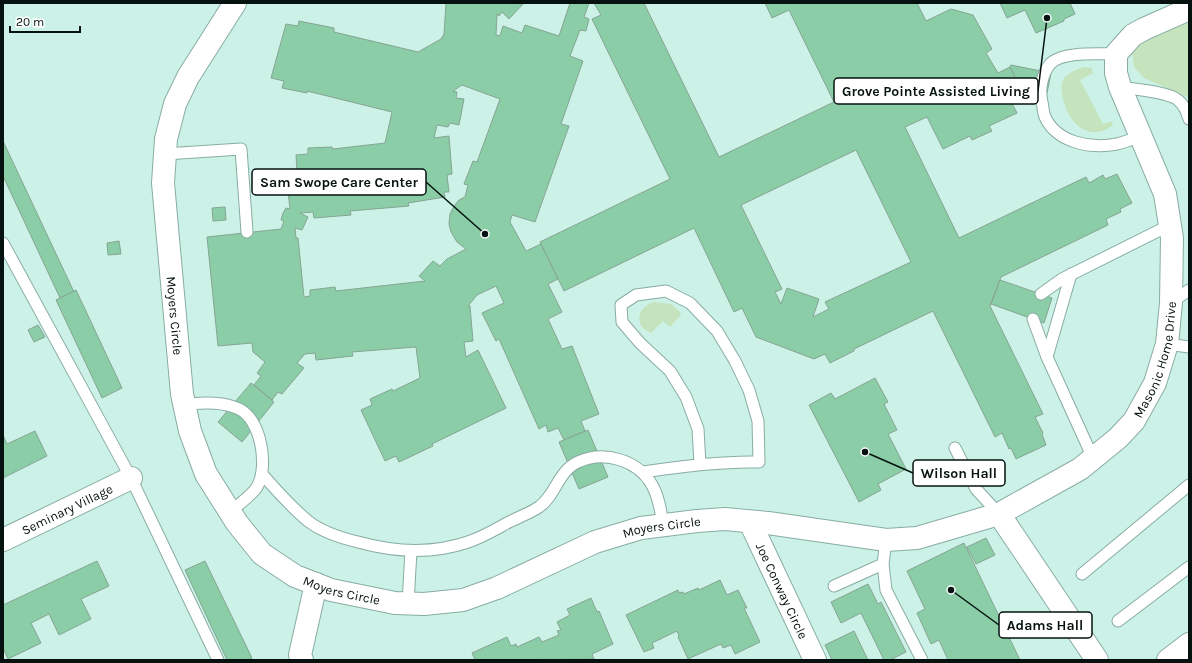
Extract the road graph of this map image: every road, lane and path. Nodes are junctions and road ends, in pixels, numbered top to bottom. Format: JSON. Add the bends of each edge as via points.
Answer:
{"nodes":[{"id":1,"x":235,"y":3,"type":"edge"},
{"id":2,"x":1189,"y":8,"type":"edge"},
{"id":3,"x":1116,"y":54,"type":"junction"},
{"id":4,"x":1120,"y":87,"type":"junction"},
{"id":5,"x":1189,"y":119,"type":"edge"},
{"id":6,"x":1141,"y":136,"type":"junction"},
{"id":7,"x":165,"y":154,"type":"junction"},
{"id":8,"x":1170,"y":225,"type":"junction"},
{"id":9,"x":247,"y":232,"type":"dead end"},
{"id":10,"x":3,"y":243,"type":"edge"},
{"id":11,"x":1071,"y":274,"type":"junction"},
{"id":12,"x":1189,"y":290,"type":"edge"},
{"id":13,"x":1041,"y":294,"type":"dead end"},
{"id":14,"x":1171,"y":303,"type":"junction"},
{"id":15,"x":1033,"y":319,"type":"dead end"},
{"id":16,"x":1167,"y":344,"type":"junction"},
{"id":17,"x":1189,"y":347,"type":"edge"},
{"id":18,"x":1047,"y":357,"type":"junction"},
{"id":19,"x":185,"y":404,"type":"junction"},
{"id":20,"x":955,"y":448,"type":"dead end"},
{"id":21,"x":1093,"y":458,"type":"junction"},
{"id":22,"x":700,"y":464,"type":"junction"},
{"id":23,"x":643,"y":472,"type":"junction"},
{"id":24,"x":262,"y":474,"type":"junction"},
{"id":25,"x":131,"y":478,"type":"junction"},
{"id":26,"x":1189,"y":484,"type":"edge"},
{"id":27,"x":230,"y":512,"type":"junction"},
{"id":28,"x":999,"y":514,"type":"junction"},
{"id":29,"x":750,"y":522,"type":"junction"},
{"id":30,"x":663,"y":525,"type":"junction"},
{"id":31,"x":3,"y":540,"type":"edge"},
{"id":32,"x":886,"y":540,"type":"junction"},
{"id":33,"x":410,"y":551,"type":"junction"},
{"id":34,"x":883,"y":564,"type":"junction"},
{"id":35,"x":1189,"y":567,"type":"edge"},
{"id":36,"x":1082,"y":574,"type":"dead end"},
{"id":37,"x":316,"y":584,"type":"junction"},
{"id":38,"x":834,"y":586,"type":"dead end"},
{"id":39,"x":408,"y":603,"type":"junction"},
{"id":40,"x":1118,"y":621,"type":"dead end"},
{"id":41,"x":1189,"y":644,"type":"edge"},
{"id":42,"x":218,"y":660,"type":"edge"},
{"id":43,"x":302,"y":660,"type":"edge"},
{"id":44,"x":815,"y":660,"type":"edge"},
{"id":45,"x":922,"y":660,"type":"edge"},
{"id":46,"x":1097,"y":660,"type":"edge"},
{"id":47,"x":1168,"y":660,"type":"edge"}],
"edges":[{"from":1,"to":7,"type":"street","name":"Moyers Circle","via":[[188,78],[175,104],[166,138]]},
{"from":2,"to":3,"type":"street","via":[[1133,35]]},
{"from":3,"to":4,"type":"street","name":"Masonic Home Drive","via":[[1116,74]]},
{"from":3,"to":6,"type":"lane","via":[[1078,54],[1051,64],[1042,80],[1041,98],[1045,116],[1052,127],[1066,139],[1083,144],[1117,144]]},
{"from":4,"to":5,"type":"lane","via":[[1157,92],[1178,99]]},
{"from":4,"to":6,"type":"street","name":"Masonic Home Drive"},
{"from":6,"to":8,"type":"street","name":"Masonic Home Drive","via":[[1165,194]]},
{"from":7,"to":9,"type":"lane","via":[[241,149]]},
{"from":7,"to":19,"type":"street","name":"Moyers Circle","via":[[163,183]]},
{"from":8,"to":11,"type":"lane"},
{"from":8,"to":14,"type":"street","name":"Masonic Home Drive"},
{"from":10,"to":25,"type":"lane"},
{"from":11,"to":13,"type":"lane"},
{"from":11,"to":18,"type":"lane"},
{"from":12,"to":14,"type":"lane"},
{"from":14,"to":16,"type":"street","name":"Masonic Home Drive"},
{"from":15,"to":18,"type":"lane"},
{"from":16,"to":17,"type":"lane"},
{"from":16,"to":21,"type":"street","name":"Masonic Home Drive","via":[[1155,383],[1134,420],[1118,438]]},
{"from":18,"to":21,"type":"lane"},
{"from":19,"to":24,"type":"lane","via":[[223,404],[240,409],[247,415],[259,436]]},
{"from":19,"to":27,"type":"street","name":"Moyers Circle","via":[[190,431],[206,474]]},
{"from":20,"to":28,"type":"lane","via":[[976,489]]},
{"from":21,"to":28,"type":"street","name":"Masonic Home Drive","via":[[1080,469]]},
{"from":22,"to":22,"type":"lane","via":[[760,462],[758,421],[749,390],[717,331],[690,303],[666,291],[636,295],[621,305],[622,322],[670,371],[686,397],[698,429]]},
{"from":22,"to":23,"type":"lane"},
{"from":23,"to":30,"type":"lane","via":[[653,485],[660,504]]},
{"from":23,"to":33,"type":"lane","via":[[624,461],[606,457],[589,458],[562,474],[552,493],[540,506],[488,534],[439,549]]},
{"from":24,"to":27,"type":"lane","via":[[257,487]]},
{"from":24,"to":33,"type":"lane","via":[[309,522],[339,537],[374,547]]},
{"from":25,"to":31,"type":"street","name":"Seminary Village"},
{"from":25,"to":42,"type":"lane"},
{"from":26,"to":36,"type":"lane"},
{"from":27,"to":37,"type":"street","name":"Moyers Circle","via":[[262,554],[295,576]]},
{"from":28,"to":32,"type":"street","name":"Moyers Circle","via":[[917,538]]},
{"from":28,"to":46,"type":"street"},
{"from":29,"to":30,"type":"street","name":"Moyers Circle","via":[[725,519]]},
{"from":29,"to":32,"type":"street","name":"Moyers Circle"},
{"from":29,"to":44,"type":"street","name":"Joe Conway Circle"},
{"from":30,"to":39,"type":"street","name":"Moyers Circle","via":[[641,528],[595,542],[497,588],[463,600]]},
{"from":32,"to":34,"type":"lane"},
{"from":33,"to":39,"type":"lane"},
{"from":34,"to":38,"type":"lane"},
{"from":34,"to":45,"type":"lane","via":[[886,590]]},
{"from":35,"to":40,"type":"lane"},
{"from":37,"to":39,"type":"street","name":"Moyers Circle","via":[[331,590]]},
{"from":37,"to":43,"type":"street","via":[[300,655]]},
{"from":41,"to":47,"type":"street"}]}
